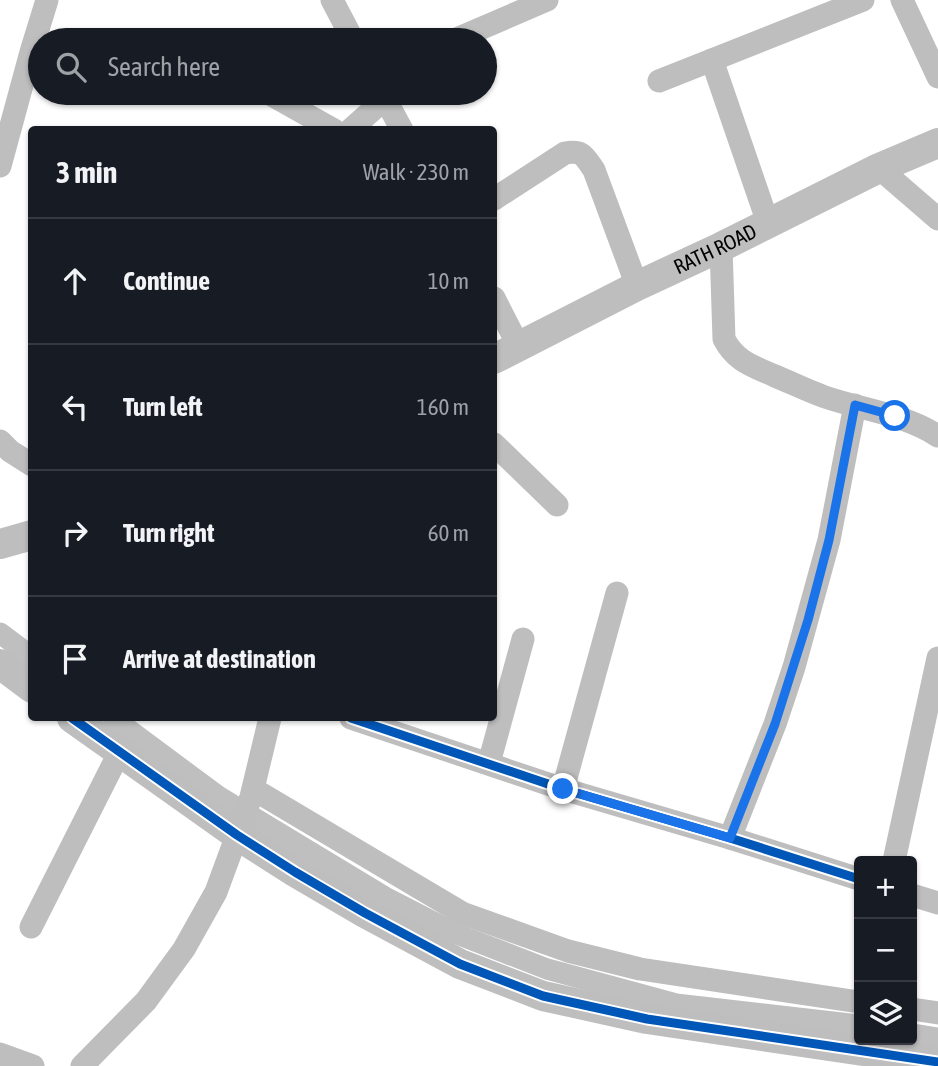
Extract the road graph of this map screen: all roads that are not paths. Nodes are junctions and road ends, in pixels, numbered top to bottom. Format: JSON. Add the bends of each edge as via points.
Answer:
{"nodes":[{"id":1,"x":47,"y":0,"type":"edge"},
{"id":2,"x":332,"y":0,"type":"edge"},
{"id":3,"x":547,"y":0,"type":"edge"},
{"id":4,"x":863,"y":0,"type":"edge"},
{"id":5,"x":902,"y":0,"type":"edge"},
{"id":6,"x":38,"y":28,"type":"edge"},
{"id":7,"x":347,"y":28,"type":"edge"},
{"id":8,"x":482,"y":28,"type":"edge"},
{"id":9,"x":712,"y":60,"type":"junction"},
{"id":10,"x":28,"y":63,"type":"edge"},
{"id":11,"x":938,"y":77,"type":"edge"},
{"id":12,"x":659,"y":81,"type":"dead end"},
{"id":13,"x":289,"y":105,"type":"edge"},
{"id":14,"x":374,"y":105,"type":"edge"},
{"id":15,"x":388,"y":105,"type":"edge"},
{"id":16,"x":327,"y":126,"type":"edge"},
{"id":17,"x":354,"y":126,"type":"edge"},
{"id":18,"x":400,"y":126,"type":"edge"},
{"id":19,"x":938,"y":143,"type":"edge"},
{"id":20,"x":0,"y":166,"type":"edge"},
{"id":21,"x":879,"y":168,"type":"junction"},
{"id":22,"x":497,"y":197,"type":"edge"},
{"id":23,"x":938,"y":219,"type":"edge"},
{"id":24,"x":768,"y":223,"type":"junction"},
{"id":25,"x":720,"y":247,"type":"junction"},
{"id":26,"x":637,"y":286,"type":"junction"},
{"id":27,"x":497,"y":312,"type":"edge"},
{"id":28,"x":506,"y":353,"type":"edge"},
{"id":29,"x":855,"y":405,"type":"junction"},
{"id":30,"x":938,"y":436,"type":"edge"},
{"id":31,"x":0,"y":441,"type":"edge"},
{"id":32,"x":497,"y":447,"type":"edge"},
{"id":33,"x":28,"y":463,"type":"edge"},
{"id":34,"x":557,"y":505,"type":"dead end"},
{"id":35,"x":28,"y":536,"type":"edge"},
{"id":36,"x":0,"y":544,"type":"edge"},
{"id":37,"x":617,"y":593,"type":"dead end"},
{"id":38,"x":523,"y":639,"type":"dead end"},
{"id":39,"x":938,"y":658,"type":"edge"},
{"id":40,"x":0,"y":664,"type":"edge"},
{"id":41,"x":28,"y":685,"type":"edge"},
{"id":42,"x":76,"y":721,"type":"edge"},
{"id":43,"x":269,"y":721,"type":"edge"},
{"id":44,"x":360,"y":721,"type":"edge"},
{"id":45,"x":120,"y":751,"type":"junction"},
{"id":46,"x":489,"y":763,"type":"junction"},
{"id":47,"x":563,"y":789,"type":"junction"},
{"id":48,"x":252,"y":793,"type":"junction"},
{"id":49,"x":239,"y":830,"type":"junction"},
{"id":50,"x":730,"y":838,"type":"junction"},
{"id":51,"x":895,"y":856,"type":"edge"},
{"id":52,"x":854,"y":877,"type":"edge"},
{"id":53,"x":917,"y":897,"type":"edge"},
{"id":54,"x":938,"y":903,"type":"edge"},
{"id":55,"x":31,"y":927,"type":"dead end"},
{"id":56,"x":854,"y":1001,"type":"edge"},
{"id":57,"x":917,"y":1010,"type":"edge"},
{"id":58,"x":938,"y":1013,"type":"edge"},
{"id":59,"x":0,"y":1054,"type":"edge"},
{"id":60,"x":938,"y":1062,"type":"edge"},
{"id":61,"x":33,"y":1066,"type":"edge"},
{"id":62,"x":82,"y":1066,"type":"edge"}],
"edges":[{"from":1,"to":6,"type":"street"},
{"from":2,"to":7,"type":"street"},
{"from":3,"to":8,"type":"street"},
{"from":4,"to":9,"type":"street"},
{"from":5,"to":11,"type":"street"},
{"from":9,"to":12,"type":"street"},
{"from":9,"to":24,"type":"street"},
{"from":10,"to":20,"type":"street"},
{"from":13,"to":16,"type":"street"},
{"from":14,"to":17,"type":"street"},
{"from":15,"to":18,"type":"street"},
{"from":19,"to":21,"type":"street","name":"RATH ROAD"},
{"from":21,"to":23,"type":"street"},
{"from":21,"to":24,"type":"street","name":"RATH ROAD"},
{"from":22,"to":26,"type":"street","via":[[565,153],[583,154],[594,170]]},
{"from":24,"to":25,"type":"street","name":"RATH ROAD"},
{"from":25,"to":26,"type":"street","name":"RATH ROAD"},
{"from":25,"to":29,"type":"street","via":[[724,339],[730,351],[744,363]]},
{"from":26,"to":28,"type":"street","name":"RATH ROAD"},
{"from":27,"to":28,"type":"street"},
{"from":29,"to":30,"type":"street","via":[[895,416]]},
{"from":29,"to":50,"type":"street","via":[[808,620],[775,724]]},
{"from":31,"to":33,"type":"street"},
{"from":32,"to":34,"type":"street"},
{"from":35,"to":36,"type":"street"},
{"from":37,"to":47,"type":"street"},
{"from":38,"to":46,"type":"street"},
{"from":39,"to":51,"type":"street"},
{"from":40,"to":41,"type":"street"},
{"from":42,"to":45,"type":"street"},
{"from":43,"to":48,"type":"street"},
{"from":44,"to":46,"type":"street"},
{"from":45,"to":49,"type":"street"},
{"from":45,"to":55,"type":"street"},
{"from":46,"to":47,"type":"street"},
{"from":47,"to":50,"type":"street"},
{"from":48,"to":49,"type":"street"},
{"from":48,"to":56,"type":"street","via":[[462,913],[568,951],[640,969]]},
{"from":49,"to":60,"type":"street","via":[[365,913],[460,964],[543,996],[647,1019]]},
{"from":49,"to":62,"type":"street","via":[[216,892],[184,949],[146,1001]]},
{"from":50,"to":52,"type":"street"},
{"from":53,"to":54,"type":"street"},
{"from":57,"to":58,"type":"street"},
{"from":59,"to":61,"type":"street"}]}
